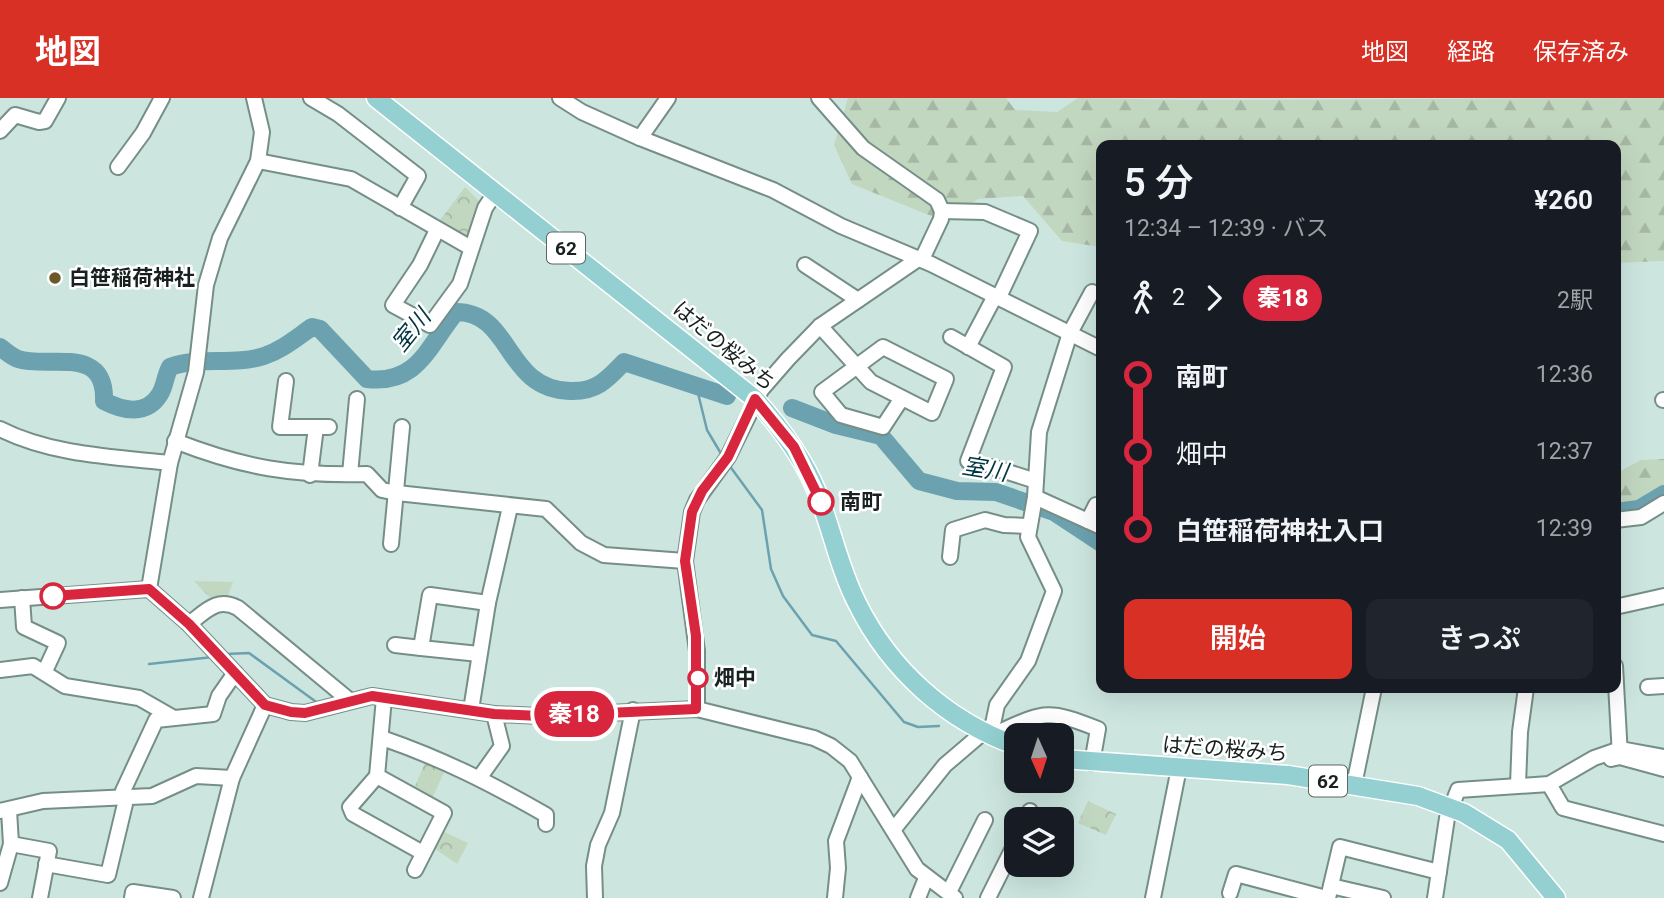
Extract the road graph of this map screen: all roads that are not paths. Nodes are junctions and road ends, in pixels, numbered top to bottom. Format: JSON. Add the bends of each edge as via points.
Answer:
{"nodes":[{"id":1,"x":58,"y":98,"type":"edge"},
{"id":2,"x":162,"y":98,"type":"edge"},
{"id":3,"x":254,"y":98,"type":"edge"},
{"id":4,"x":311,"y":98,"type":"edge"},
{"id":5,"x":376,"y":98,"type":"edge"},
{"id":6,"x":560,"y":98,"type":"edge"},
{"id":7,"x":668,"y":98,"type":"edge"},
{"id":8,"x":819,"y":98,"type":"edge"},
{"id":9,"x":0,"y":131,"type":"edge"},
{"id":10,"x":640,"y":138,"type":"junction"},
{"id":11,"x":118,"y":160,"type":"dead end"},
{"id":12,"x":258,"y":161,"type":"junction"},
{"id":13,"x":495,"y":193,"type":"junction"},
{"id":14,"x":400,"y":208,"type":"junction"},
{"id":15,"x":942,"y":211,"type":"junction"},
{"id":16,"x":438,"y":230,"type":"junction"},
{"id":17,"x":471,"y":248,"type":"junction"},
{"id":18,"x":915,"y":259,"type":"junction"},
{"id":19,"x":812,"y":264,"type":"dead end"},
{"id":20,"x":1092,"y":292,"type":"dead end"},
{"id":21,"x":997,"y":297,"type":"junction"},
{"id":22,"x":858,"y":300,"type":"junction"},
{"id":23,"x":820,"y":326,"type":"junction"},
{"id":24,"x":1070,"y":333,"type":"junction"},
{"id":25,"x":951,"y":337,"type":"dead end"},
{"id":26,"x":1096,"y":346,"type":"edge"},
{"id":27,"x":968,"y":347,"type":"junction"},
{"id":28,"x":856,"y":366,"type":"junction"},
{"id":29,"x":286,"y":381,"type":"dead end"},
{"id":30,"x":902,"y":398,"type":"junction"},
{"id":31,"x":357,"y":399,"type":"dead end"},
{"id":32,"x":755,"y":399,"type":"junction"},
{"id":33,"x":402,"y":427,"type":"dead end"},
{"id":34,"x":0,"y":429,"type":"edge"},
{"id":35,"x":175,"y":441,"type":"junction"},
{"id":36,"x":968,"y":461,"type":"dead end"},
{"id":37,"x":170,"y":463,"type":"junction"},
{"id":38,"x":992,"y":467,"type":"dead end"},
{"id":39,"x":350,"y":474,"type":"junction"},
{"id":40,"x":310,"y":475,"type":"junction"},
{"id":41,"x":1036,"y":481,"type":"junction"},
{"id":42,"x":397,"y":494,"type":"junction"},
{"id":43,"x":1664,"y":503,"type":"edge"},
{"id":44,"x":1096,"y":505,"type":"dead end"},
{"id":45,"x":510,"y":507,"type":"junction"},
{"id":46,"x":1032,"y":509,"type":"junction"},
{"id":47,"x":1621,"y":519,"type":"edge"},
{"id":48,"x":1095,"y":524,"type":"edge"},
{"id":49,"x":391,"y":544,"type":"dead end"},
{"id":50,"x":950,"y":557,"type":"dead end"},
{"id":51,"x":685,"y":561,"type":"junction"},
{"id":52,"x":149,"y":589,"type":"junction"},
{"id":53,"x":1664,"y":596,"type":"edge"},
{"id":54,"x":22,"y":598,"type":"junction"},
{"id":55,"x":0,"y":600,"type":"edge"},
{"id":56,"x":488,"y":603,"type":"junction"},
{"id":57,"x":1621,"y":606,"type":"edge"},
{"id":58,"x":189,"y":624,"type":"junction"},
{"id":59,"x":395,"y":645,"type":"dead end"},
{"id":60,"x":421,"y":648,"type":"junction"},
{"id":61,"x":479,"y":654,"type":"junction"},
{"id":62,"x":0,"y":670,"type":"edge"},
{"id":63,"x":45,"y":671,"type":"junction"},
{"id":64,"x":235,"y":673,"type":"junction"},
{"id":65,"x":1664,"y":686,"type":"edge"},
{"id":66,"x":1648,"y":687,"type":"dead end"},
{"id":67,"x":1373,"y":693,"type":"edge"},
{"id":68,"x":1525,"y":693,"type":"edge"},
{"id":69,"x":1617,"y":693,"type":"edge"},
{"id":70,"x":384,"y":698,"type":"junction"},
{"id":71,"x":349,"y":700,"type":"junction"},
{"id":72,"x":265,"y":705,"type":"junction"},
{"id":73,"x":696,"y":709,"type":"junction"},
{"id":74,"x":471,"y":710,"type":"junction"},
{"id":75,"x":633,"y":710,"type":"junction"},
{"id":76,"x":494,"y":714,"type":"junction"},
{"id":77,"x":174,"y":718,"type":"junction"},
{"id":78,"x":987,"y":734,"type":"junction"},
{"id":79,"x":382,"y":738,"type":"junction"},
{"id":80,"x":1004,"y":741,"type":"edge"},
{"id":81,"x":1620,"y":753,"type":"junction"},
{"id":82,"x":1664,"y":757,"type":"edge"},
{"id":83,"x":1074,"y":760,"type":"edge"},
{"id":84,"x":1092,"y":763,"type":"junction"},
{"id":85,"x":1179,"y":768,"type":"junction"},
{"id":86,"x":1664,"y":769,"type":"edge"},
{"id":87,"x":377,"y":776,"type":"junction"},
{"id":88,"x":480,"y":777,"type":"junction"},
{"id":89,"x":860,"y":777,"type":"junction"},
{"id":90,"x":232,"y":778,"type":"junction"},
{"id":91,"x":1354,"y":785,"type":"junction"},
{"id":92,"x":1518,"y":785,"type":"junction"},
{"id":93,"x":1549,"y":785,"type":"junction"},
{"id":94,"x":125,"y":799,"type":"junction"},
{"id":95,"x":1450,"y":806,"type":"junction"},
{"id":96,"x":4,"y":810,"type":"edge"},
{"id":97,"x":985,"y":820,"type":"dead end"},
{"id":98,"x":546,"y":824,"type":"dead end"},
{"id":99,"x":894,"y":829,"type":"junction"},
{"id":100,"x":1664,"y":834,"type":"edge"},
{"id":101,"x":10,"y":844,"type":"junction"},
{"id":102,"x":423,"y":853,"type":"junction"},
{"id":103,"x":46,"y":864,"type":"junction"},
{"id":104,"x":1004,"y":866,"type":"edge"},
{"id":105,"x":415,"y":870,"type":"dead end"},
{"id":106,"x":1439,"y":872,"type":"junction"},
{"id":107,"x":926,"y":877,"type":"junction"},
{"id":108,"x":0,"y":883,"type":"edge"},
{"id":109,"x":1230,"y":893,"type":"dead end"},
{"id":110,"x":1328,"y":894,"type":"edge"},
{"id":111,"x":952,"y":895,"type":"edge"},
{"id":112,"x":597,"y":897,"type":"edge"},
{"id":113,"x":40,"y":898,"type":"edge"},
{"id":114,"x":132,"y":898,"type":"edge"},
{"id":115,"x":173,"y":898,"type":"edge"},
{"id":116,"x":201,"y":898,"type":"edge"},
{"id":117,"x":835,"y":898,"type":"edge"},
{"id":118,"x":918,"y":898,"type":"edge"},
{"id":119,"x":988,"y":898,"type":"edge"},
{"id":120,"x":1153,"y":898,"type":"edge"},
{"id":121,"x":1383,"y":898,"type":"edge"},
{"id":122,"x":1435,"y":898,"type":"edge"},
{"id":123,"x":1556,"y":898,"type":"edge"}],
"edges":[{"from":1,"to":9,"type":"street","via":[[46,121],[15,115]]},
{"from":2,"to":11,"type":"street"},
{"from":3,"to":12,"type":"street","via":[[262,132]]},
{"from":4,"to":14,"type":"street","via":[[418,176]]},
{"from":5,"to":13,"type":"main road","name":"はだの桜みち","number":"62"},
{"from":6,"to":10,"type":"street","via":[[582,113]]},
{"from":7,"to":10,"type":"street"},
{"from":8,"to":15,"type":"street","via":[[863,148],[928,191]]},
{"from":10,"to":18,"type":"street","via":[[746,177]]},
{"from":12,"to":14,"type":"street","via":[[351,179]]},
{"from":12,"to":35,"type":"street","via":[[220,238],[206,285],[196,372]]},
{"from":13,"to":17,"type":"street"},
{"from":13,"to":32,"type":"main road","name":"はだの桜みち","number":"62"},
{"from":14,"to":16,"type":"street"},
{"from":15,"to":18,"type":"street","via":[[932,242],[924,255]]},
{"from":15,"to":21,"type":"street","via":[[985,212],[1030,231]]},
{"from":16,"to":17,"type":"street"},
{"from":16,"to":17,"type":"street","via":[[393,305],[430,325],[460,284]]},
{"from":18,"to":21,"type":"street"},
{"from":18,"to":22,"type":"street"},
{"from":19,"to":22,"type":"street"},
{"from":20,"to":24,"type":"street"},
{"from":21,"to":24,"type":"street"},
{"from":21,"to":27,"type":"street"},
{"from":22,"to":23,"type":"street"},
{"from":23,"to":28,"type":"street"},
{"from":23,"to":32,"type":"street"},
{"from":24,"to":26,"type":"street"},
{"from":24,"to":41,"type":"street","via":[[1039,432]]},
{"from":25,"to":27,"type":"street"},
{"from":27,"to":36,"type":"street","via":[[1004,367]]},
{"from":28,"to":30,"type":"street","via":[[871,382]]},
{"from":28,"to":30,"type":"street","via":[[822,392],[841,415],[883,427]]},
{"from":28,"to":30,"type":"street","via":[[883,347],[946,379],[932,413]]},
{"from":29,"to":40,"type":"street","via":[[279,400],[279,427],[323,427]]},
{"from":31,"to":39,"type":"street"},
{"from":32,"to":51,"type":"street","via":[[728,457],[692,512]]},
{"from":32,"to":78,"type":"main road","name":"はだの桜みち","number":"62","via":[[808,471],[856,603],[884,648],[934,700]]},
{"from":33,"to":42,"type":"street"},
{"from":34,"to":37,"type":"street","via":[[60,448]]},
{"from":35,"to":37,"type":"street"},
{"from":35,"to":40,"type":"street","via":[[234,463]]},
{"from":37,"to":52,"type":"street"},
{"from":38,"to":41,"type":"street"},
{"from":39,"to":40,"type":"street"},
{"from":39,"to":42,"type":"street","via":[[367,474],[382,490]]},
{"from":41,"to":46,"type":"street"},
{"from":42,"to":45,"type":"street"},
{"from":42,"to":49,"type":"street"},
{"from":43,"to":47,"type":"street","via":[[1641,517]]},
{"from":44,"to":48,"type":"street"},
{"from":45,"to":51,"type":"street","via":[[546,509],[581,543],[604,555]]},
{"from":45,"to":56,"type":"street"},
{"from":46,"to":48,"type":"street"},
{"from":46,"to":50,"type":"street","via":[[1004,526],[985,520],[953,530]]},
{"from":46,"to":78,"type":"street","via":[[1032,549],[1054,591],[1028,661],[997,705]]},
{"from":51,"to":73,"type":"street","via":[[696,636]]},
{"from":52,"to":54,"type":"street"},
{"from":52,"to":58,"type":"street"},
{"from":53,"to":57,"type":"street"},
{"from":54,"to":55,"type":"street"},
{"from":54,"to":63,"type":"street","via":[[24,627],[58,643]]},
{"from":56,"to":60,"type":"street","via":[[430,595]]},
{"from":56,"to":61,"type":"street"},
{"from":58,"to":64,"type":"street"},
{"from":58,"to":71,"type":"street","via":[[216,603],[228,603]]},
{"from":59,"to":60,"type":"street"},
{"from":60,"to":61,"type":"street"},
{"from":61,"to":74,"type":"street"},
{"from":62,"to":63,"type":"street","via":[[33,666]]},
{"from":63,"to":77,"type":"street","via":[[65,686],[139,698]]},
{"from":64,"to":72,"type":"street"},
{"from":64,"to":77,"type":"street","via":[[213,714]]},
{"from":65,"to":66,"type":"street"},
{"from":67,"to":91,"type":"street"},
{"from":68,"to":92,"type":"street"},
{"from":69,"to":81,"type":"street"},
{"from":70,"to":71,"type":"street"},
{"from":70,"to":74,"type":"street"},
{"from":70,"to":79,"type":"street"},
{"from":71,"to":72,"type":"street","via":[[305,713]]},
{"from":72,"to":90,"type":"street"},
{"from":73,"to":75,"type":"street"},
{"from":73,"to":89,"type":"street","via":[[814,738],[849,761]]},
{"from":74,"to":76,"type":"street"},
{"from":75,"to":76,"type":"street"},
{"from":75,"to":112,"type":"street","via":[[612,813],[598,845],[594,866]]},
{"from":76,"to":88,"type":"street","via":[[502,746]]},
{"from":77,"to":94,"type":"street","via":[[156,720],[123,791]]},
{"from":78,"to":80,"type":"main road","name":"はだの桜みち","number":"62"},
{"from":78,"to":84,"type":"street","via":[[1051,713],[1098,729]]},
{"from":78,"to":99,"type":"street","via":[[945,765]]},
{"from":79,"to":87,"type":"street"},
{"from":79,"to":88,"type":"street"},
{"from":81,"to":82,"type":"street","via":[[1649,752]]},
{"from":81,"to":86,"type":"street"},
{"from":81,"to":93,"type":"street"},
{"from":83,"to":84,"type":"main road","name":"はだの桜みち","number":"62"},
{"from":84,"to":85,"type":"main road","name":"はだの桜みち","number":"62"},
{"from":85,"to":91,"type":"main road","name":"はだの桜みち","number":"62","via":[[1288,775]]},
{"from":85,"to":120,"type":"street"},
{"from":87,"to":102,"type":"street","via":[[444,813]]},
{"from":87,"to":102,"type":"street","via":[[350,807],[353,814]]},
{"from":88,"to":98,"type":"street","via":[[546,815]]},
{"from":89,"to":99,"type":"street"},
{"from":89,"to":117,"type":"street","via":[[836,841]]},
{"from":90,"to":94,"type":"street","via":[[196,776],[152,796]]},
{"from":90,"to":116,"type":"street"},
{"from":91,"to":95,"type":"main road","name":"はだの桜みち","number":"62"},
{"from":92,"to":93,"type":"street"},
{"from":92,"to":95,"type":"street","via":[[1462,787]]},
{"from":93,"to":100,"type":"street","via":[[1563,808]]},
{"from":94,"to":96,"type":"street","via":[[43,801]]},
{"from":94,"to":103,"type":"street","via":[[108,875]]},
{"from":95,"to":106,"type":"street"},
{"from":95,"to":123,"type":"main road","name":"はだの桜みち","number":"62","via":[[1508,840]]},
{"from":96,"to":101,"type":"street"},
{"from":97,"to":111,"type":"street"},
{"from":99,"to":107,"type":"street","via":[[913,864]]},
{"from":101,"to":103,"type":"street","via":[[49,851]]},
{"from":101,"to":108,"type":"street"},
{"from":102,"to":105,"type":"street"},
{"from":103,"to":113,"type":"street"},
{"from":104,"to":119,"type":"street"},
{"from":106,"to":110,"type":"street","via":[[1340,846]]},
{"from":106,"to":122,"type":"street"},
{"from":107,"to":111,"type":"street"},
{"from":107,"to":118,"type":"street"},
{"from":109,"to":110,"type":"street","via":[[1236,874]]},
{"from":110,"to":121,"type":"street"},
{"from":114,"to":115,"type":"street","via":[[133,892]]}]}
